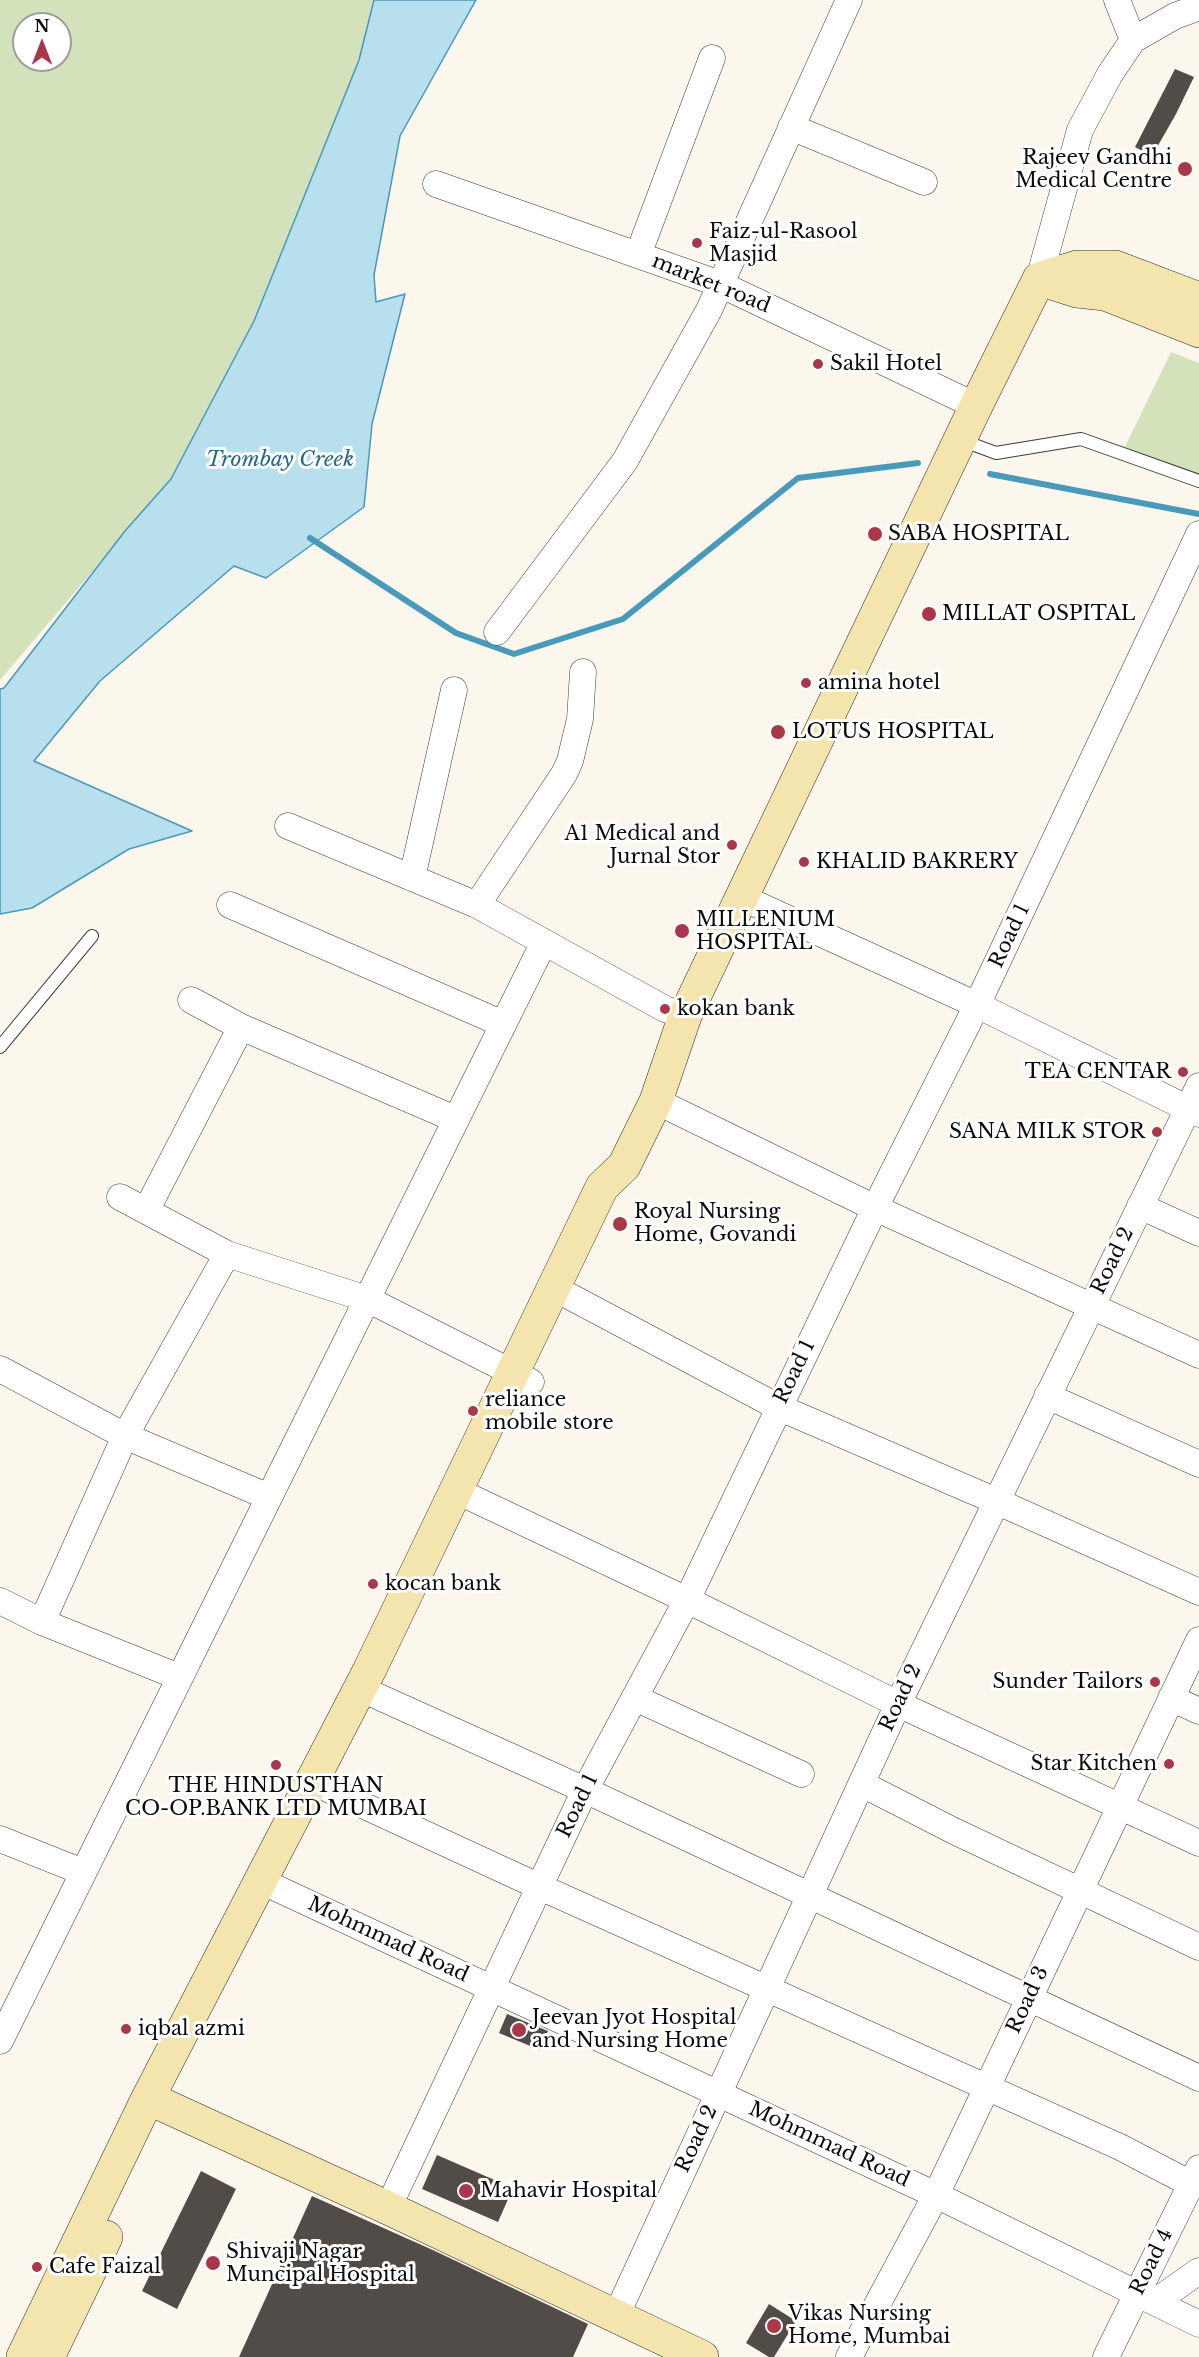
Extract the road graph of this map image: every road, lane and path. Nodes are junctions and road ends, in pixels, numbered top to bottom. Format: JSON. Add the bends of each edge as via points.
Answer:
{"nodes":[{"id":1,"x":849,"y":0,"type":"edge"},
{"id":2,"x":1117,"y":0,"type":"edge"},
{"id":3,"x":1199,"y":7,"type":"edge"},
{"id":4,"x":1133,"y":40,"type":"junction"},
{"id":5,"x":712,"y":58,"type":"dead end"},
{"id":6,"x":790,"y":127,"type":"junction"},
{"id":7,"x":924,"y":182,"type":"dead end"},
{"id":8,"x":436,"y":184,"type":"dead end"},
{"id":9,"x":638,"y":255,"type":"junction"},
{"id":10,"x":1039,"y":279,"type":"junction"},
{"id":11,"x":720,"y":284,"type":"junction"},
{"id":12,"x":1199,"y":299,"type":"edge"},
{"id":13,"x":1199,"y":331,"type":"edge"},
{"id":14,"x":976,"y":406,"type":"junction"},
{"id":15,"x":960,"y":440,"type":"junction"},
{"id":16,"x":1199,"y":481,"type":"edge"},
{"id":17,"x":1199,"y":534,"type":"edge"},
{"id":18,"x":497,"y":632,"type":"dead end"},
{"id":19,"x":583,"y":672,"type":"dead end"},
{"id":20,"x":454,"y":690,"type":"dead end"},
{"id":21,"x":288,"y":826,"type":"dead end"},
{"id":22,"x":412,"y":878,"type":"junction"},
{"id":23,"x":743,"y":898,"type":"junction"},
{"id":24,"x":230,"y":904,"type":"dead end"},
{"id":25,"x":477,"y":905,"type":"junction"},
{"id":26,"x":92,"y":936,"type":"dead end"},
{"id":27,"x":544,"y":942,"type":"junction"},
{"id":28,"x":190,"y":1000,"type":"dead end"},
{"id":29,"x":977,"y":1005,"type":"junction"},
{"id":30,"x":685,"y":1016,"type":"junction"},
{"id":31,"x":503,"y":1024,"type":"junction"},
{"id":32,"x":241,"y":1027,"type":"junction"},
{"id":33,"x":0,"y":1047,"type":"edge"},
{"id":34,"x":656,"y":1101,"type":"junction"},
{"id":35,"x":1195,"y":1103,"type":"edge"},
{"id":36,"x":455,"y":1119,"type":"junction"},
{"id":37,"x":120,"y":1197,"type":"dead end"},
{"id":38,"x":1140,"y":1206,"type":"junction"},
{"id":39,"x":875,"y":1208,"type":"junction"},
{"id":40,"x":146,"y":1211,"type":"junction"},
{"id":41,"x":1199,"y":1233,"type":"edge"},
{"id":42,"x":227,"y":1254,"type":"junction"},
{"id":43,"x":563,"y":1293,"type":"junction"},
{"id":44,"x":367,"y":1299,"type":"junction"},
{"id":45,"x":1090,"y":1307,"type":"junction"},
{"id":46,"x":1199,"y":1355,"type":"edge"},
{"id":47,"x":0,"y":1368,"type":"edge"},
{"id":48,"x":522,"y":1378,"type":"junction"},
{"id":49,"x":1047,"y":1396,"type":"junction"},
{"id":50,"x":778,"y":1407,"type":"junction"},
{"id":51,"x":125,"y":1436,"type":"junction"},
{"id":52,"x":1199,"y":1464,"type":"edge"},
{"id":53,"x":464,"y":1494,"type":"junction"},
{"id":54,"x":269,"y":1497,"type":"junction"},
{"id":55,"x":996,"y":1501,"type":"junction"},
{"id":56,"x":1199,"y":1592,"type":"edge"},
{"id":57,"x":687,"y":1600,"type":"junction"},
{"id":58,"x":0,"y":1601,"type":"edge"},
{"id":59,"x":42,"y":1622,"type":"junction"},
{"id":60,"x":1199,"y":1640,"type":"edge"},
{"id":61,"x":179,"y":1677,"type":"junction"},
{"id":62,"x":377,"y":1696,"type":"junction"},
{"id":63,"x":635,"y":1698,"type":"junction"},
{"id":64,"x":1171,"y":1698,"type":"junction"},
{"id":65,"x":898,"y":1704,"type":"junction"},
{"id":66,"x":1199,"y":1711,"type":"edge"},
{"id":67,"x":801,"y":1774,"type":"dead end"},
{"id":68,"x":862,"y":1784,"type":"junction"},
{"id":69,"x":330,"y":1790,"type":"junction"},
{"id":70,"x":585,"y":1790,"type":"junction"},
{"id":71,"x":1120,"y":1806,"type":"junction"},
{"id":72,"x":0,"y":1839,"type":"edge"},
{"id":73,"x":1199,"y":1843,"type":"edge"},
{"id":74,"x":83,"y":1872,"type":"junction"},
{"id":75,"x":269,"y":1885,"type":"junction"},
{"id":76,"x":540,"y":1887,"type":"junction"},
{"id":77,"x":1080,"y":1890,"type":"junction"},
{"id":78,"x":809,"y":1897,"type":"junction"},
{"id":79,"x":1199,"y":1947,"type":"edge"},
{"id":80,"x":492,"y":1988,"type":"junction"},
{"id":81,"x":767,"y":1988,"type":"junction"},
{"id":82,"x":1029,"y":1998,"type":"junction"},
{"id":83,"x":0,"y":2041,"type":"edge"},
{"id":84,"x":1199,"y":2078,"type":"edge"},
{"id":85,"x":986,"y":2089,"type":"junction"},
{"id":86,"x":718,"y":2094,"type":"junction"},
{"id":87,"x":158,"y":2103,"type":"junction"},
{"id":88,"x":1195,"y":2176,"type":"edge"},
{"id":89,"x":936,"y":2195,"type":"junction"},
{"id":90,"x":388,"y":2208,"type":"junction"},
{"id":91,"x":1199,"y":2271,"type":"edge"},
{"id":92,"x":1146,"y":2297,"type":"junction"},
{"id":93,"x":615,"y":2316,"type":"junction"},
{"id":94,"x":1199,"y":2324,"type":"edge"},
{"id":95,"x":688,"y":2354,"type":"edge"},
{"id":96,"x":23,"y":2357,"type":"edge"},
{"id":97,"x":48,"y":2357,"type":"edge"},
{"id":98,"x":849,"y":2357,"type":"edge"},
{"id":99,"x":1106,"y":2357,"type":"edge"}],
"edges":[{"from":1,"to":6,"type":"street"},
{"from":2,"to":4,"type":"street"},
{"from":3,"to":4,"type":"street"},
{"from":4,"to":10,"type":"street","via":[[1080,130]]},
{"from":5,"to":9,"type":"street"},
{"from":6,"to":7,"type":"street"},
{"from":6,"to":11,"type":"street"},
{"from":8,"to":9,"type":"street","name":"market road"},
{"from":9,"to":11,"type":"street","name":"market road"},
{"from":10,"to":12,"type":"street","via":[[1077,267],[1115,267]]},
{"from":10,"to":13,"type":"street","via":[[1077,291],[1105,294]]},
{"from":10,"to":14,"type":"street"},
{"from":11,"to":14,"type":"street","name":"market road"},
{"from":11,"to":18,"type":"street","via":[[625,461]]},
{"from":14,"to":15,"type":"street"},
{"from":15,"to":16,"type":"lane","via":[[996,453],[1081,439]]},
{"from":15,"to":23,"type":"street"},
{"from":17,"to":29,"type":"street","name":"Road 1"},
{"from":19,"to":25,"type":"street","via":[[580,719],[567,767]]},
{"from":20,"to":22,"type":"street"},
{"from":21,"to":22,"type":"street"},
{"from":22,"to":25,"type":"street"},
{"from":23,"to":29,"type":"street"},
{"from":23,"to":30,"type":"street"},
{"from":24,"to":31,"type":"street"},
{"from":25,"to":27,"type":"street"},
{"from":26,"to":33,"type":"lane"},
{"from":27,"to":30,"type":"street","via":[[665,1009]]},
{"from":27,"to":31,"type":"street"},
{"from":28,"to":32,"type":"street"},
{"from":29,"to":35,"type":"street"},
{"from":29,"to":39,"type":"street","name":"Road 1"},
{"from":30,"to":34,"type":"street"},
{"from":31,"to":36,"type":"street"},
{"from":32,"to":36,"type":"street"},
{"from":32,"to":40,"type":"street"},
{"from":34,"to":39,"type":"street"},
{"from":34,"to":43,"type":"street","via":[[624,1166],[624,1195]]},
{"from":35,"to":38,"type":"street","name":"Road 2"},
{"from":36,"to":44,"type":"street"},
{"from":37,"to":40,"type":"street"},
{"from":38,"to":41,"type":"street"},
{"from":38,"to":45,"type":"street","name":"Road 2"},
{"from":39,"to":45,"type":"street"},
{"from":39,"to":50,"type":"street","name":"Road 1"},
{"from":40,"to":42,"type":"street"},
{"from":42,"to":44,"type":"street"},
{"from":42,"to":51,"type":"street"},
{"from":43,"to":48,"type":"street"},
{"from":43,"to":50,"type":"street"},
{"from":44,"to":48,"type":"street"},
{"from":44,"to":54,"type":"street"},
{"from":45,"to":46,"type":"street"},
{"from":45,"to":49,"type":"street","name":"Road 2"},
{"from":47,"to":51,"type":"street"},
{"from":48,"to":53,"type":"street"},
{"from":49,"to":52,"type":"street"},
{"from":49,"to":55,"type":"street","name":"Road 2"},
{"from":50,"to":55,"type":"street"},
{"from":50,"to":57,"type":"street","name":"Road 1"},
{"from":51,"to":54,"type":"street"},
{"from":51,"to":59,"type":"street"},
{"from":53,"to":57,"type":"street"},
{"from":53,"to":62,"type":"street"},
{"from":53,"to":75,"type":"street","via":[[369,1671]]},
{"from":54,"to":61,"type":"street"},
{"from":55,"to":56,"type":"street"},
{"from":55,"to":65,"type":"street","name":"Road 2"},
{"from":57,"to":63,"type":"street","name":"Road 1"},
{"from":57,"to":65,"type":"street"},
{"from":58,"to":59,"type":"street"},
{"from":59,"to":61,"type":"street"},
{"from":60,"to":64,"type":"street","name":"Road 3"},
{"from":61,"to":74,"type":"street"},
{"from":62,"to":69,"type":"street"},
{"from":62,"to":70,"type":"street"},
{"from":63,"to":67,"type":"street"},
{"from":63,"to":70,"type":"street","name":"Road 1"},
{"from":64,"to":66,"type":"street"},
{"from":64,"to":71,"type":"street","name":"Road 3"},
{"from":65,"to":68,"type":"street","name":"Road 2"},
{"from":65,"to":71,"type":"street"},
{"from":68,"to":77,"type":"street"},
{"from":68,"to":78,"type":"street","name":"Road 2"},
{"from":69,"to":75,"type":"street"},
{"from":69,"to":76,"type":"street"},
{"from":70,"to":76,"type":"street","name":"Road 1"},
{"from":70,"to":78,"type":"street"},
{"from":71,"to":73,"type":"street"},
{"from":71,"to":77,"type":"street","name":"Road 3"},
{"from":72,"to":74,"type":"street"},
{"from":74,"to":83,"type":"street"},
{"from":75,"to":80,"type":"street","name":"Mohmmad Road"},
{"from":75,"to":87,"type":"street"},
{"from":76,"to":80,"type":"street","name":"Road 1"},
{"from":76,"to":81,"type":"street"},
{"from":77,"to":79,"type":"street"},
{"from":77,"to":82,"type":"street","name":"Road 3"},
{"from":78,"to":81,"type":"street","name":"Road 2"},
{"from":78,"to":82,"type":"street"},
{"from":80,"to":86,"type":"street","name":"Mohmmad Road"},
{"from":80,"to":90,"type":"street","name":"Road 1"},
{"from":81,"to":85,"type":"street"},
{"from":81,"to":86,"type":"street","name":"Road 2"},
{"from":82,"to":84,"type":"street"},
{"from":82,"to":85,"type":"street","name":"Road 3"},
{"from":85,"to":88,"type":"street"},
{"from":85,"to":89,"type":"street","name":"Road 3"},
{"from":86,"to":89,"type":"street","name":"Mohmmad Road"},
{"from":86,"to":93,"type":"street","name":"Road 2"},
{"from":87,"to":90,"type":"street"},
{"from":87,"to":96,"type":"street"},
{"from":87,"to":97,"type":"street"},
{"from":88,"to":92,"type":"street","name":"Road 4"},
{"from":89,"to":92,"type":"street","name":"Mohmmad Road"},
{"from":89,"to":98,"type":"street","name":"Road 3"},
{"from":90,"to":93,"type":"street"},
{"from":91,"to":92,"type":"street"},
{"from":92,"to":94,"type":"street","name":"Mohmmad Road"},
{"from":92,"to":99,"type":"street","name":"Road 4"},
{"from":93,"to":95,"type":"street"}]}
